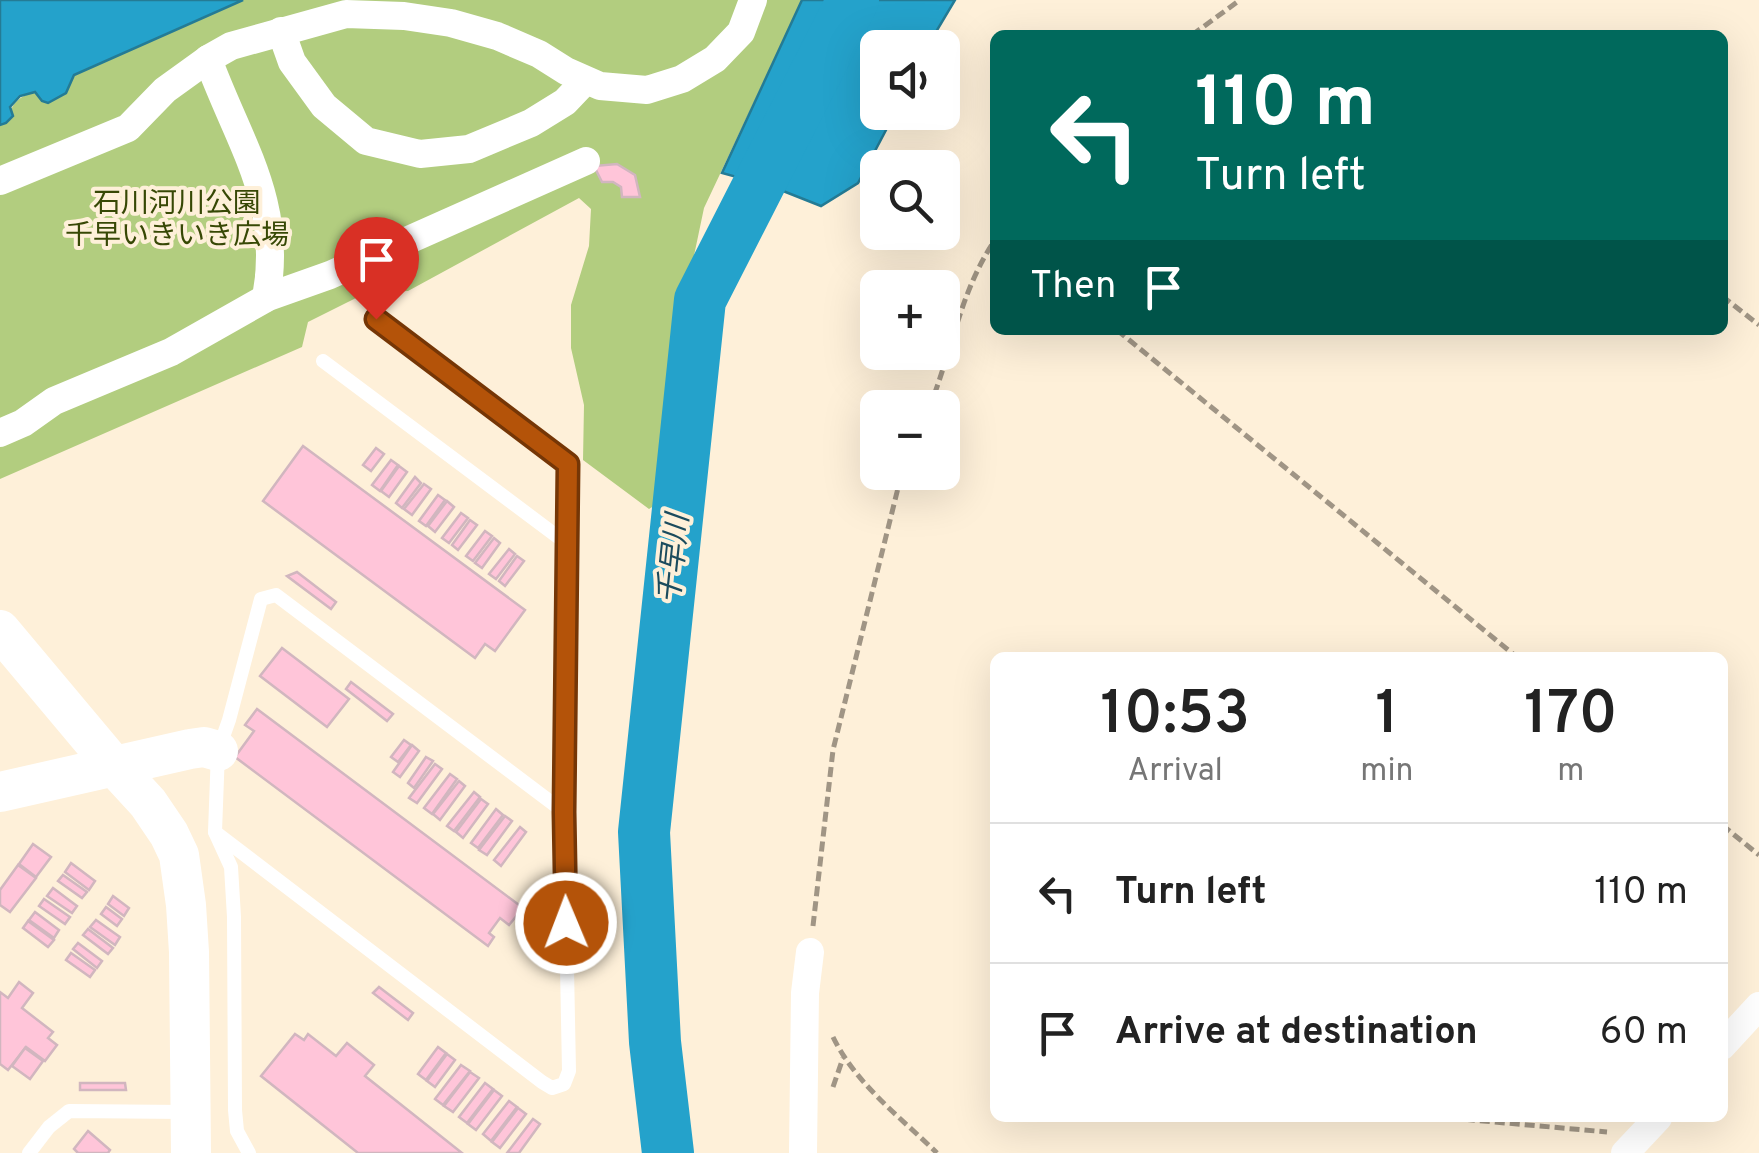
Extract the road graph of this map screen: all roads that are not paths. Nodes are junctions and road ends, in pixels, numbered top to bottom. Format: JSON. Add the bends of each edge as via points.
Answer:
{"nodes":[{"id":1,"x":753,"y":0,"type":"edge"},
{"id":2,"x":347,"y":7,"type":"edge"},
{"id":3,"x":281,"y":31,"type":"junction"},
{"id":4,"x":208,"y":59,"type":"junction"},
{"id":5,"x":585,"y":81,"type":"junction"},
{"id":6,"x":586,"y":160,"type":"dead end"},
{"id":7,"x":0,"y":181,"type":"edge"},
{"id":8,"x":266,"y":298,"type":"junction"},
{"id":9,"x":376,"y":319,"type":"dead end"},
{"id":10,"x":324,"y":361,"type":"dead end"},
{"id":11,"x":0,"y":433,"type":"edge"},
{"id":12,"x":566,"y":544,"type":"junction"},
{"id":13,"x":0,"y":630,"type":"edge"},
{"id":14,"x":218,"y":751,"type":"junction"},
{"id":15,"x":114,"y":766,"type":"junction"},
{"id":16,"x":0,"y":792,"type":"edge"},
{"id":17,"x":564,"y":812,"type":"junction"},
{"id":18,"x":214,"y":832,"type":"junction"},
{"id":19,"x":810,"y":952,"type":"road end"},
{"id":20,"x":1759,"y":1006,"type":"edge"},
{"id":21,"x":1728,"y":1040,"type":"edge"},
{"id":22,"x":192,"y":1112,"type":"junction"},
{"id":23,"x":29,"y":1153,"type":"edge"},
{"id":24,"x":191,"y":1153,"type":"edge"},
{"id":25,"x":249,"y":1153,"type":"edge"},
{"id":26,"x":804,"y":1153,"type":"edge"}],
"edges":[{"from":1,"to":5,"type":"street","via":[[741,32],[716,60],[682,79],[647,90]]},
{"from":2,"to":3,"type":"street"},
{"from":2,"to":5,"type":"street","via":[[482,31]]},
{"from":3,"to":4,"type":"street"},
{"from":3,"to":5,"type":"street","via":[[292,62],[324,106],[366,141],[420,154],[469,149],[530,123],[566,102]]},
{"from":4,"to":7,"type":"street","via":[[164,90],[128,128]]},
{"from":4,"to":8,"type":"street","via":[[258,176],[271,247]]},
{"from":6,"to":8,"type":"street"},
{"from":8,"to":11,"type":"street","via":[[172,352],[54,401]]},
{"from":9,"to":12,"type":"lane","via":[[568,464]]},
{"from":10,"to":12,"type":"lane"},
{"from":12,"to":17,"type":"lane"},
{"from":13,"to":15,"type":"street"},
{"from":14,"to":15,"type":"street"},
{"from":14,"to":17,"type":"lane","via":[[261,600],[276,595]]},
{"from":14,"to":18,"type":"lane"},
{"from":15,"to":16,"type":"street"},
{"from":15,"to":22,"type":"street","via":[[148,803],[179,855]]},
{"from":17,"to":18,"type":"lane","via":[[569,1071],[564,1084],[552,1088]]},
{"from":18,"to":25,"type":"lane","via":[[231,867],[234,1110]]},
{"from":19,"to":26,"type":"street"},
{"from":20,"to":21,"type":"street"},
{"from":22,"to":23,"type":"lane","via":[[69,1111]]},
{"from":22,"to":24,"type":"street"}]}
